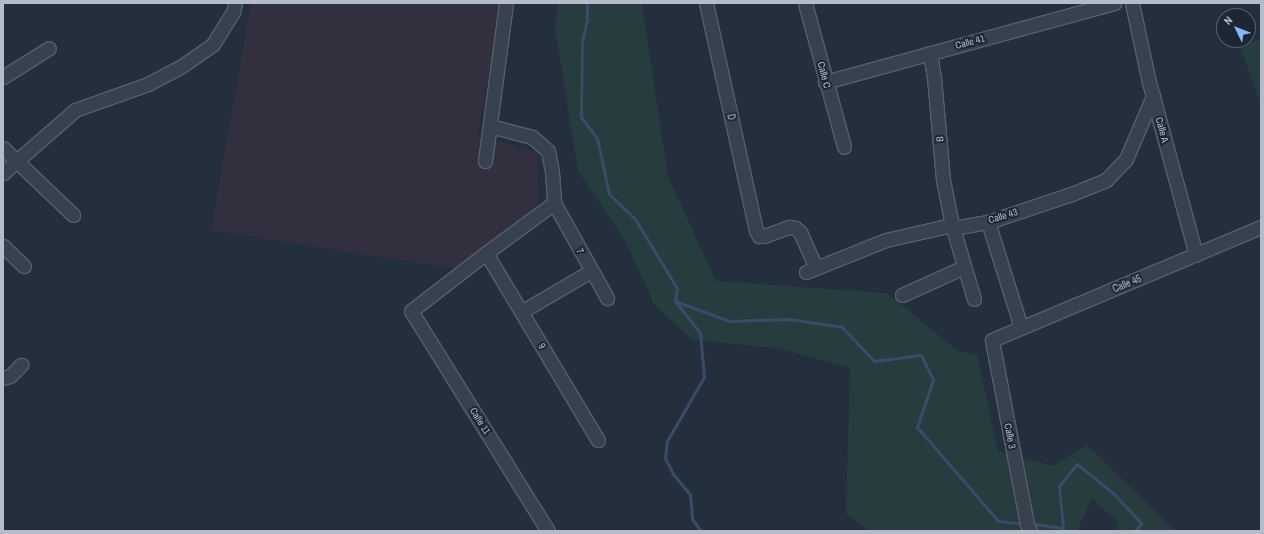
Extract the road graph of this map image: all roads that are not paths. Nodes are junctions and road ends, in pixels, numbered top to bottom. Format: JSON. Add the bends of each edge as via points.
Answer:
{"nodes":[{"id":1,"x":235,"y":3,"type":"edge"},
{"id":2,"x":506,"y":3,"type":"edge"},
{"id":3,"x":706,"y":3,"type":"edge"},
{"id":4,"x":805,"y":3,"type":"edge"},
{"id":5,"x":1114,"y":3,"type":"edge"},
{"id":6,"x":1132,"y":3,"type":"edge"},
{"id":7,"x":48,"y":48,"type":"dead end"},
{"id":8,"x":930,"y":53,"type":"junction"},
{"id":9,"x":3,"y":77,"type":"edge"},
{"id":10,"x":825,"y":82,"type":"junction"},
{"id":11,"x":1153,"y":96,"type":"junction"},
{"id":12,"x":490,"y":126,"type":"junction"},
{"id":13,"x":844,"y":147,"type":"dead end"},
{"id":14,"x":3,"y":148,"type":"edge"},
{"id":15,"x":16,"y":161,"type":"junction"},
{"id":16,"x":485,"y":161,"type":"dead end"},
{"id":17,"x":3,"y":173,"type":"edge"},
{"id":18,"x":554,"y":203,"type":"junction"},
{"id":19,"x":73,"y":215,"type":"dead end"},
{"id":20,"x":988,"y":222,"type":"junction"},
{"id":21,"x":952,"y":224,"type":"junction"},
{"id":22,"x":1261,"y":227,"type":"edge"},
{"id":23,"x":3,"y":246,"type":"edge"},
{"id":24,"x":486,"y":253,"type":"junction"},
{"id":25,"x":1196,"y":255,"type":"junction"},
{"id":26,"x":24,"y":266,"type":"dead end"},
{"id":27,"x":964,"y":267,"type":"junction"},
{"id":28,"x":811,"y":270,"type":"joint"},
{"id":29,"x":591,"y":271,"type":"junction"},
{"id":30,"x":902,"y":295,"type":"dead end"},
{"id":31,"x":607,"y":298,"type":"dead end"},
{"id":32,"x":974,"y":299,"type":"dead end"},
{"id":33,"x":521,"y":312,"type":"junction"},
{"id":34,"x":1021,"y":327,"type":"junction"},
{"id":35,"x":992,"y":340,"type":"joint"},
{"id":36,"x":21,"y":365,"type":"dead end"},
{"id":37,"x":3,"y":378,"type":"edge"},
{"id":38,"x":598,"y":440,"type":"dead end"},
{"id":39,"x":548,"y":531,"type":"edge"},
{"id":40,"x":1030,"y":531,"type":"edge"}],
"edges":[{"from":1,"to":15,"type":"street","via":[[213,44],[182,66],[148,84],[75,110]]},
{"from":2,"to":12,"type":"street"},
{"from":3,"to":28,"type":"street","name":"D","via":[[756,231],[759,236],[764,236],[790,227],[795,228],[800,232]]},
{"from":4,"to":10,"type":"street","name":"Calle C"},
{"from":5,"to":8,"type":"street","name":"Calle 41"},
{"from":6,"to":11,"type":"street","name":"Calle A"},
{"from":7,"to":9,"type":"street"},
{"from":8,"to":10,"type":"street","name":"Calle 41"},
{"from":8,"to":21,"type":"street","name":"B","via":[[943,180]]},
{"from":10,"to":13,"type":"street","name":"Calle C"},
{"from":11,"to":20,"type":"street","name":"Calle 43","via":[[1126,159],[1106,180]]},
{"from":11,"to":25,"type":"street","name":"Calle A"},
{"from":12,"to":16,"type":"street"},
{"from":12,"to":18,"type":"street","via":[[532,137],[548,151]]},
{"from":14,"to":15,"type":"street"},
{"from":15,"to":17,"type":"street"},
{"from":15,"to":19,"type":"street"},
{"from":18,"to":24,"type":"street"},
{"from":18,"to":29,"type":"street","name":"7"},
{"from":20,"to":21,"type":"street","name":"Calle 43","via":[[959,227]]},
{"from":20,"to":34,"type":"street"},
{"from":21,"to":27,"type":"street","name":"B"},
{"from":21,"to":28,"type":"street","name":"Calle 43","via":[[886,240]]},
{"from":22,"to":25,"type":"street","name":"Calle 45"},
{"from":23,"to":26,"type":"street"},
{"from":24,"to":33,"type":"street","name":"9"},
{"from":24,"to":39,"type":"street","name":"Calle 11","via":[[411,311]]},
{"from":25,"to":34,"type":"street","name":"Calle 45"},
{"from":27,"to":30,"type":"street"},
{"from":27,"to":32,"type":"street","name":"B"},
{"from":29,"to":31,"type":"street","name":"7"},
{"from":29,"to":33,"type":"street"},
{"from":33,"to":38,"type":"street","name":"9"},
{"from":34,"to":35,"type":"street","name":"Calle 45"},
{"from":35,"to":40,"type":"street","name":"Calle 3"},
{"from":36,"to":37,"type":"street","via":[[10,376]]}]}
